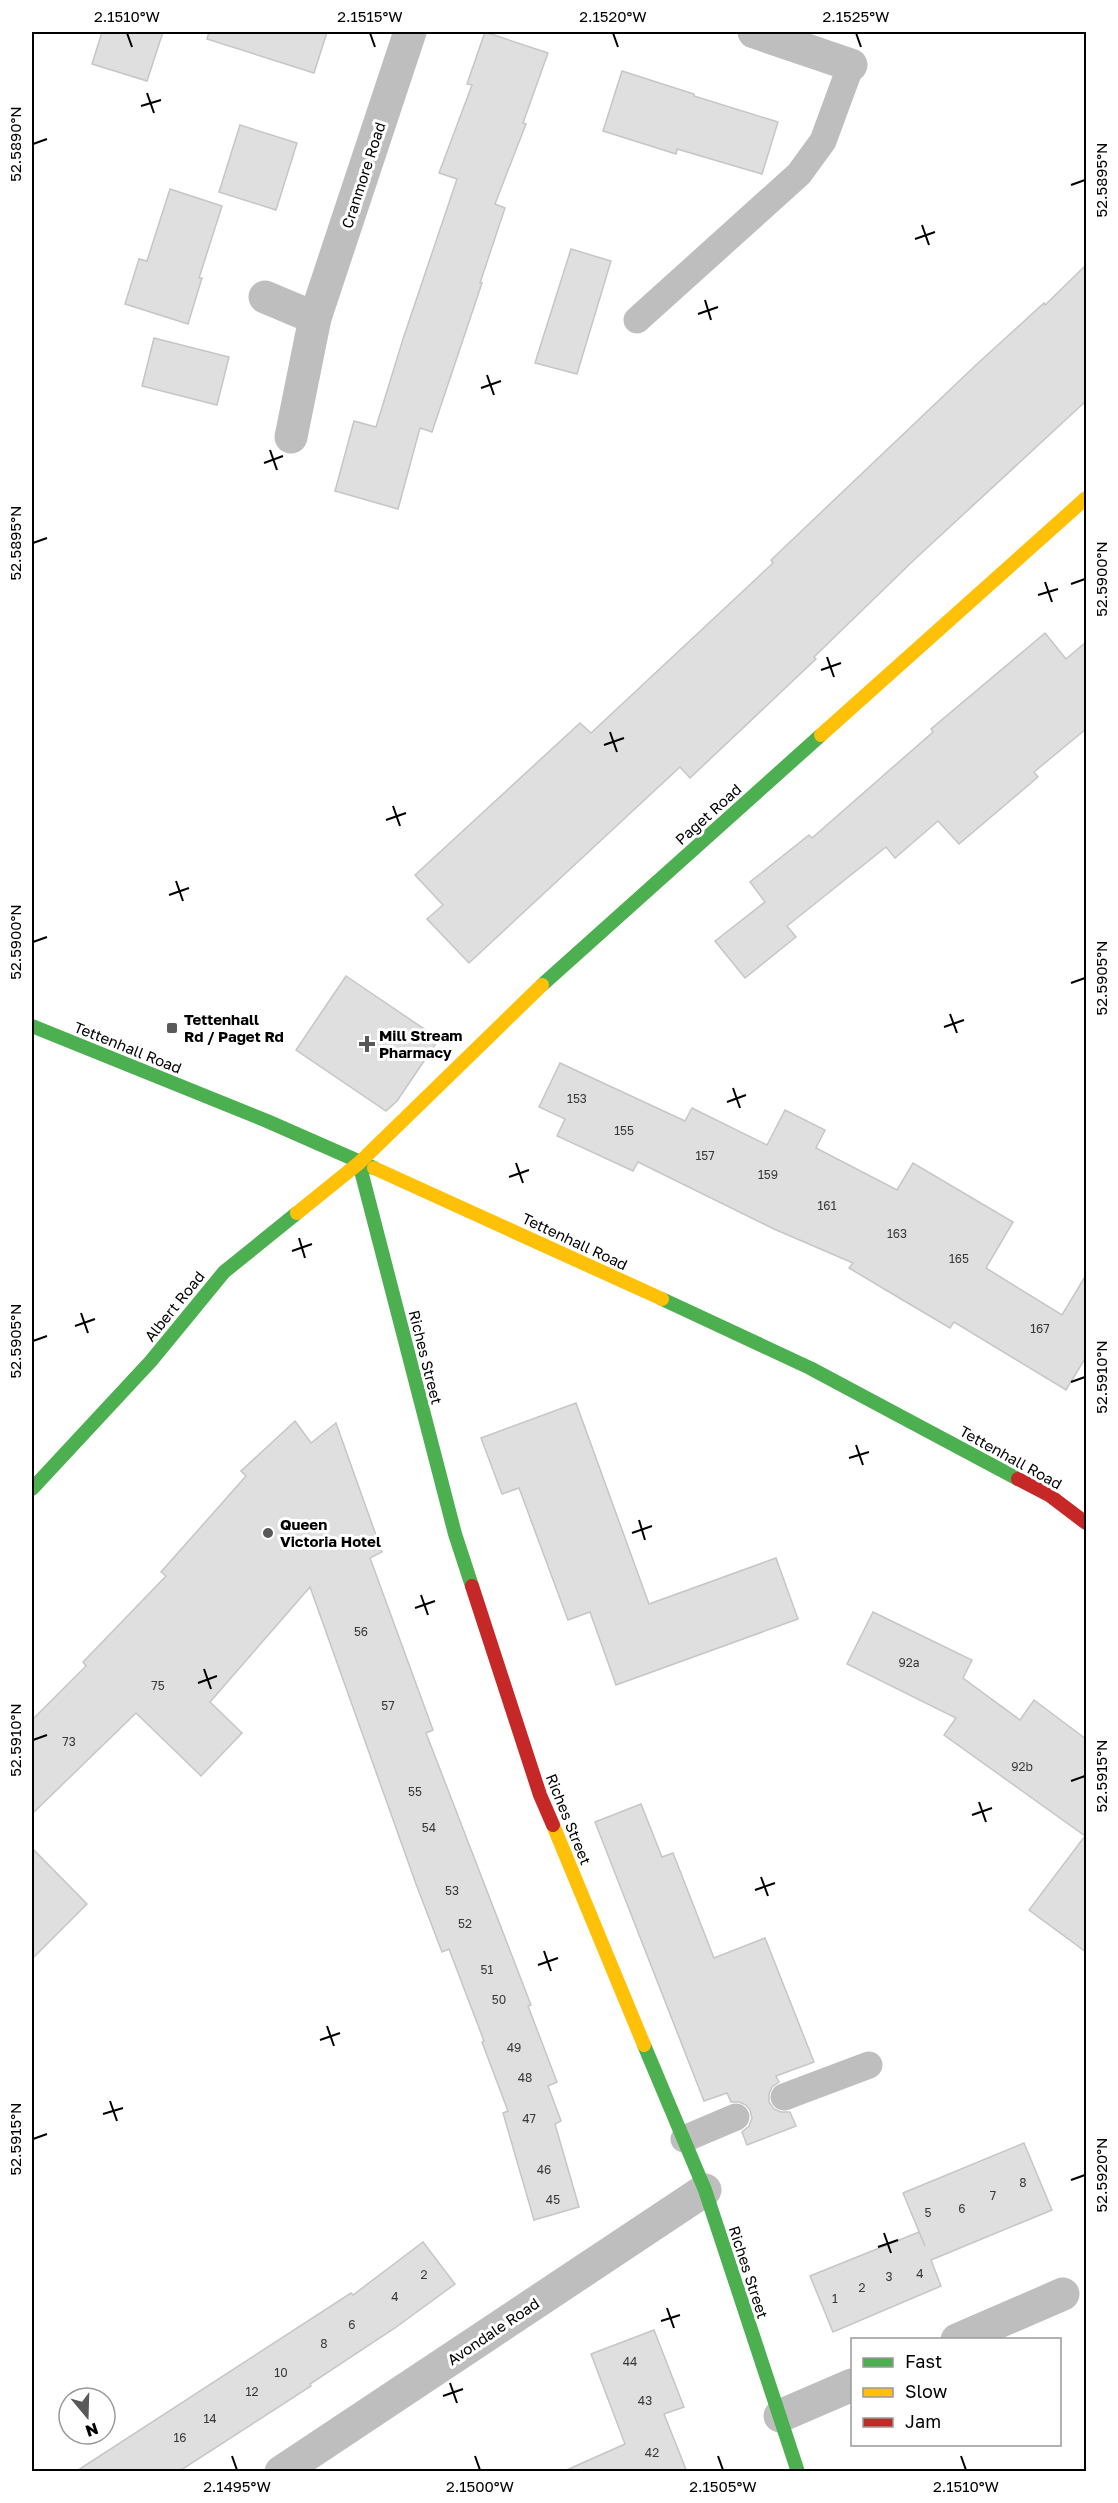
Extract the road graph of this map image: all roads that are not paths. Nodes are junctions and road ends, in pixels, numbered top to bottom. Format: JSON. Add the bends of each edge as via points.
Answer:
{"nodes":[{"id":1,"x":410,"y":32,"type":"edge"},
{"id":2,"x":754,"y":32,"type":"edge"},
{"id":3,"x":851,"y":65,"type":"joint"},
{"id":4,"x":265,"y":297,"type":"dead end"},
{"id":5,"x":315,"y":318,"type":"junction"},
{"id":6,"x":637,"y":320,"type":"dead end"},
{"id":7,"x":291,"y":437,"type":"dead end"},
{"id":8,"x":1086,"y":498,"type":"edge"},
{"id":9,"x":32,"y":1026,"type":"edge"},
{"id":10,"x":359,"y":1163,"type":"junction"},
{"id":11,"x":32,"y":1489,"type":"edge"},
{"id":12,"x":1086,"y":1523,"type":"edge"},
{"id":13,"x":869,"y":2065,"type":"dead end"},
{"id":14,"x":784,"y":2097,"type":"dead end"},
{"id":15,"x":736,"y":2117,"type":"dead end"},
{"id":16,"x":684,"y":2139,"type":"junction"},
{"id":17,"x":705,"y":2190,"type":"junction"},
{"id":18,"x":1063,"y":2294,"type":"dead end"},
{"id":19,"x":962,"y":2338,"type":"edge"},
{"id":20,"x":851,"y":2385,"type":"edge"},
{"id":21,"x":780,"y":2416,"type":"junction"},
{"id":22,"x":281,"y":2472,"type":"edge"},
{"id":23,"x":798,"y":2472,"type":"edge"}],
"edges":[{"from":1,"to":5,"type":"street","name":"Cranmore Road"},
{"from":2,"to":3,"type":"street"},
{"from":3,"to":6,"type":"lane","via":[[823,141],[799,174]]},
{"from":4,"to":5,"type":"street"},
{"from":5,"to":7,"type":"street","name":"Cranmore Road"},
{"from":8,"to":10,"type":"main road","name":"Paget Road","via":[[514,1010]]},
{"from":9,"to":10,"type":"main road","name":"Tettenhall Road","via":[[267,1121]]},
{"from":10,"to":11,"type":"main road","name":"Albert Road","via":[[224,1272],[151,1361]]},
{"from":10,"to":12,"type":"main road","name":"Tettenhall Road","via":[[810,1368],[1049,1495]]},
{"from":10,"to":16,"type":"main road","name":"Riches Street","via":[[455,1534],[537,1783]]},
{"from":13,"to":14,"type":"lane"},
{"from":15,"to":16,"type":"lane"},
{"from":16,"to":17,"type":"main road","name":"Riches Street"},
{"from":17,"to":21,"type":"main road","name":"Riches Street"},
{"from":17,"to":22,"type":"street","name":"Avondale Road"},
{"from":18,"to":19,"type":"street"},
{"from":20,"to":21,"type":"street"},
{"from":21,"to":23,"type":"main road","name":"Riches Street"}]}
